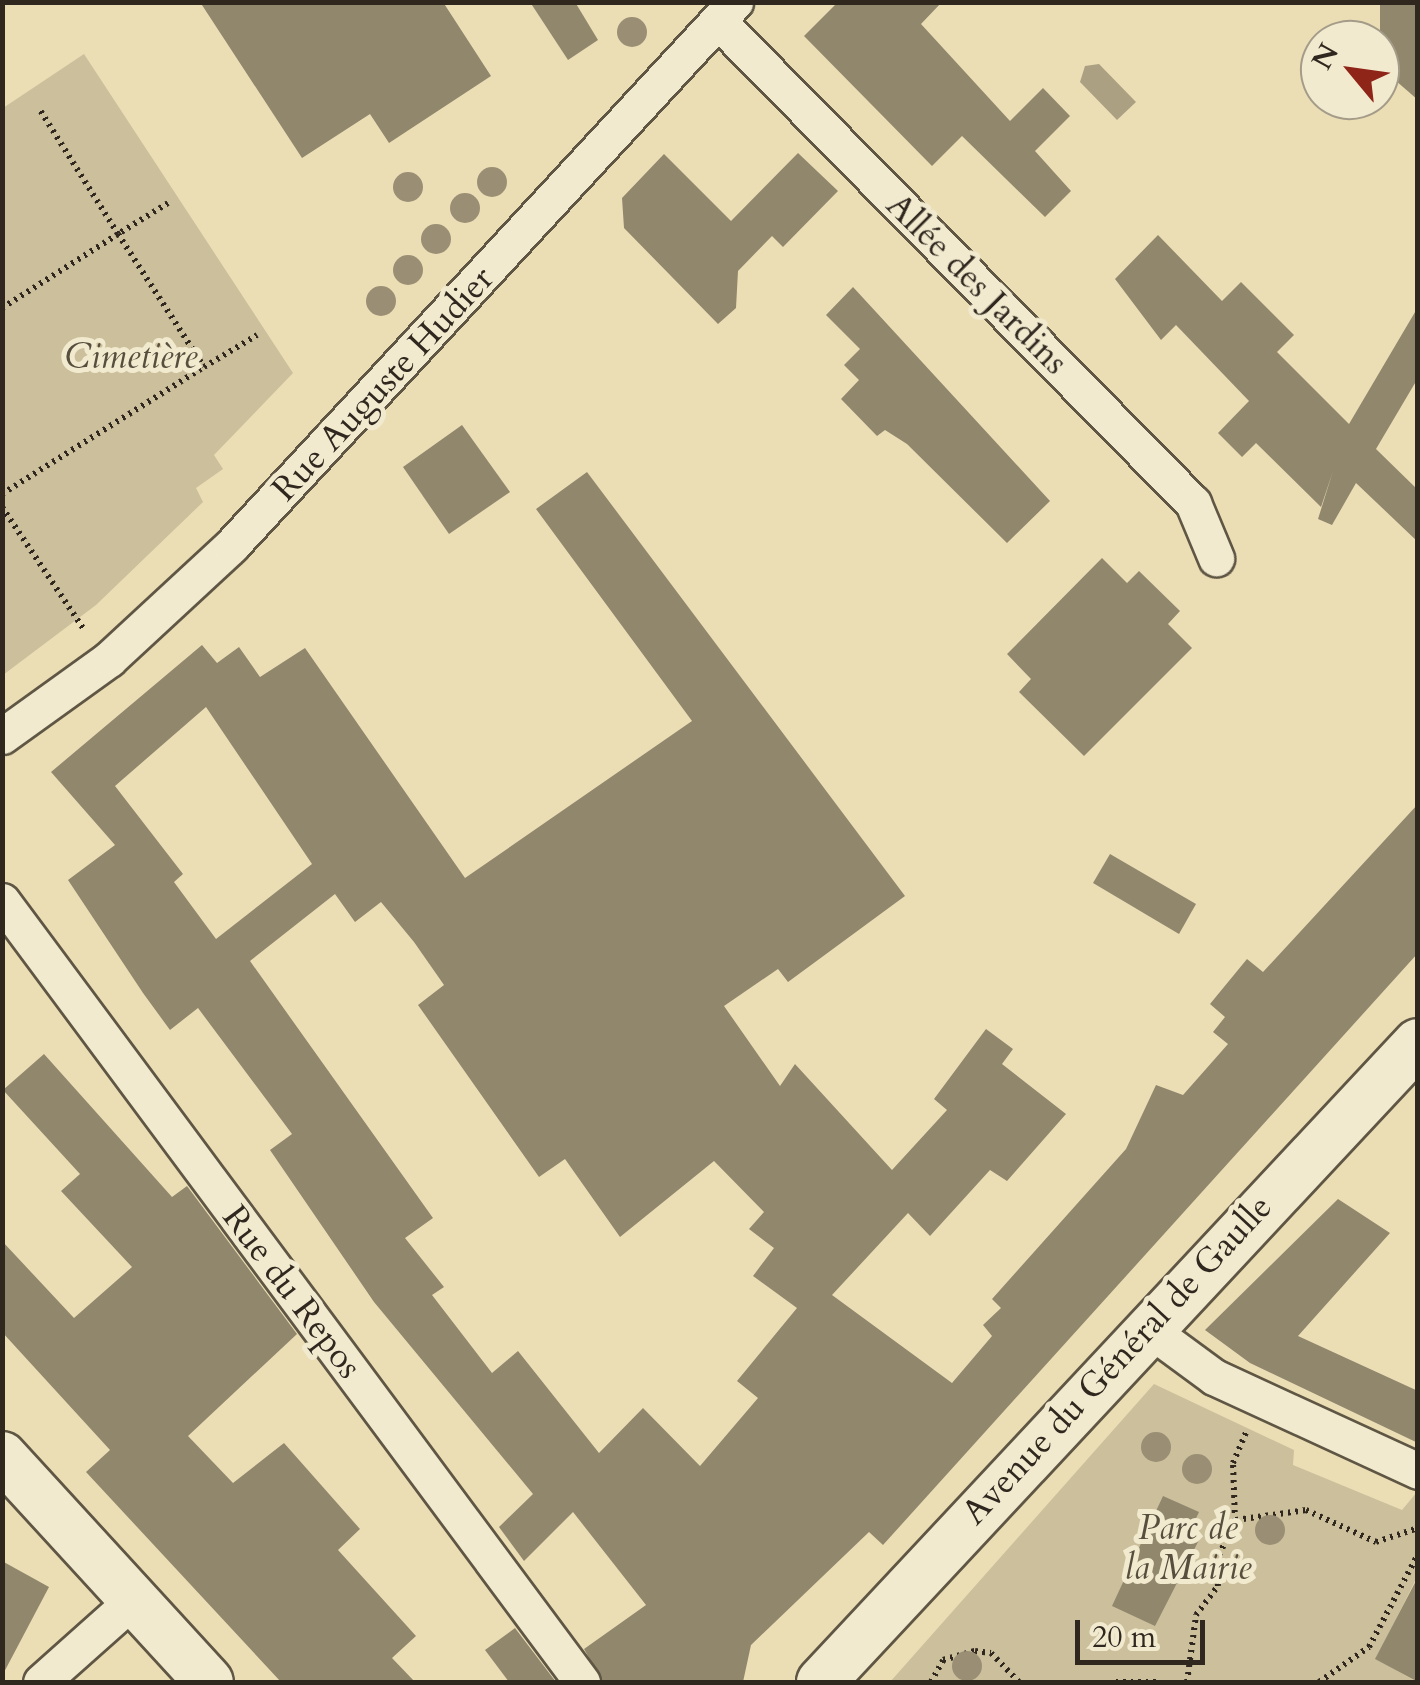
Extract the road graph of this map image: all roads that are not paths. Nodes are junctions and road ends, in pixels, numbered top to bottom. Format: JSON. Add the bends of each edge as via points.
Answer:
{"nodes":[{"id":1,"x":727,"y":13,"type":"edge"},
{"id":2,"x":1216,"y":558,"type":"dead end"},
{"id":3,"x":2,"y":736,"type":"edge"},
{"id":4,"x":2,"y":901,"type":"edge"},
{"id":5,"x":1418,"y":1043,"type":"edge"},
{"id":6,"x":1146,"y":1327,"type":"junction"},
{"id":7,"x":2,"y":1456,"type":"edge"},
{"id":8,"x":1418,"y":1470,"type":"edge"},
{"id":9,"x":134,"y":1599,"type":"junction"},
{"id":10,"x":41,"y":1682,"type":"edge"},
{"id":11,"x":209,"y":1682,"type":"edge"},
{"id":12,"x":582,"y":1682,"type":"edge"},
{"id":13,"x":821,"y":1682,"type":"edge"}],
"edges":[{"from":1,"to":2,"type":"street","name":"Allée des Jardins","via":[[1194,503]]},
{"from":1,"to":3,"type":"street","name":"Rue Auguste Hudier","via":[[272,503],[109,659]]},
{"from":4,"to":12,"type":"street","name":"Rue du Repos"},
{"from":5,"to":6,"type":"main road","name":"Avenue du Général de Gaulle"},
{"from":6,"to":8,"type":"street","via":[[1171,1352],[1260,1400]]},
{"from":6,"to":13,"type":"main road","name":"Avenue du Général de Gaulle"},
{"from":7,"to":9,"type":"main road"},
{"from":9,"to":10,"type":"street"},
{"from":9,"to":11,"type":"main road"}]}
